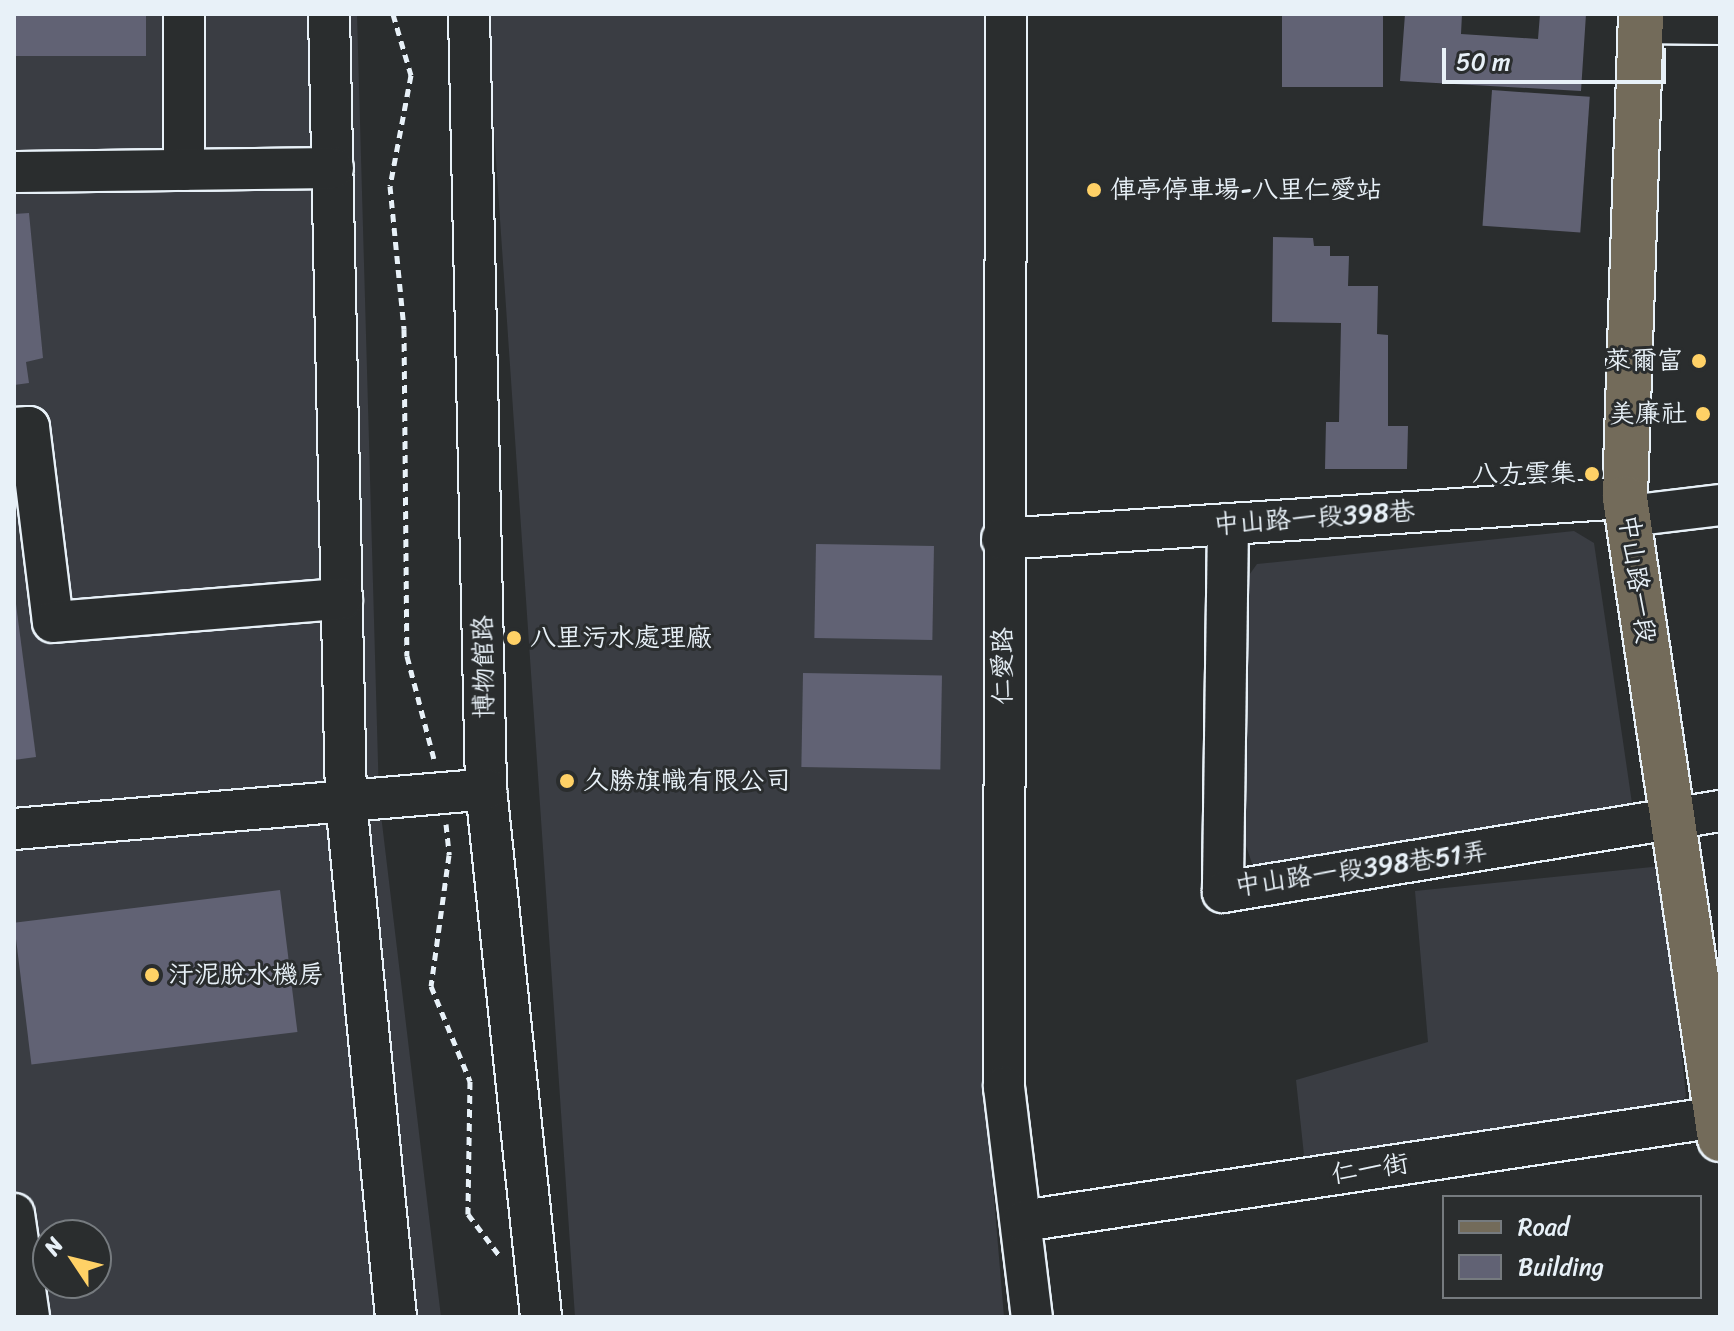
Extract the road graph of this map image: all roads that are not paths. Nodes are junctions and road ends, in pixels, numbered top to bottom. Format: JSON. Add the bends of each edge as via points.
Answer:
{"nodes":[{"id":1,"x":184,"y":14,"type":"edge"},
{"id":2,"x":329,"y":14,"type":"edge"},
{"id":3,"x":469,"y":14,"type":"edge"},
{"id":4,"x":1006,"y":14,"type":"edge"},
{"id":5,"x":1640,"y":18,"type":"edge"},
{"id":6,"x":1720,"y":24,"type":"edge"},
{"id":7,"x":333,"y":168,"type":"junction"},
{"id":8,"x":184,"y":170,"type":"junction"},
{"id":9,"x":14,"y":172,"type":"edge"},
{"id":10,"x":14,"y":428,"type":"edge"},
{"id":11,"x":1720,"y":505,"type":"edge"},
{"id":12,"x":1627,"y":507,"type":"junction"},
{"id":13,"x":1228,"y":524,"type":"junction"},
{"id":14,"x":1002,"y":539,"type":"junction"},
{"id":15,"x":342,"y":599,"type":"junction"},
{"id":16,"x":486,"y":789,"type":"junction"},
{"id":17,"x":346,"y":801,"type":"junction"},
{"id":18,"x":1720,"y":811,"type":"edge"},
{"id":19,"x":1670,"y":823,"type":"junction"},
{"id":20,"x":14,"y":829,"type":"edge"},
{"id":21,"x":1718,"y":1128,"type":"edge"},
{"id":22,"x":14,"y":1214,"type":"edge"},
{"id":23,"x":1023,"y":1221,"type":"junction"},
{"id":24,"x":29,"y":1317,"type":"edge"},
{"id":25,"x":396,"y":1317,"type":"edge"},
{"id":26,"x":541,"y":1317,"type":"edge"},
{"id":27,"x":1032,"y":1317,"type":"edge"}],
"edges":[{"from":1,"to":8,"type":"street"},
{"from":2,"to":7,"type":"street"},
{"from":3,"to":16,"type":"street","name":"博物館路"},
{"from":4,"to":14,"type":"street","name":"仁愛路"},
{"from":5,"to":6,"type":"street"},
{"from":5,"to":12,"type":"main road","name":"中山路一段"},
{"from":7,"to":8,"type":"street"},
{"from":7,"to":15,"type":"street"},
{"from":8,"to":9,"type":"street"},
{"from":10,"to":15,"type":"street","via":[[29,427],[53,622]]},
{"from":11,"to":12,"type":"street","name":"中山路一段398巷"},
{"from":12,"to":13,"type":"street","name":"中山路一段398巷"},
{"from":12,"to":19,"type":"main road","name":"中山路一段"},
{"from":13,"to":14,"type":"street","name":"中山路一段398巷"},
{"from":13,"to":19,"type":"street","name":"中山路一段398巷51弄","via":[[1223,892]]},
{"from":14,"to":23,"type":"street","name":"仁愛路","via":[[1004,1087]]},
{"from":15,"to":17,"type":"street"},
{"from":16,"to":17,"type":"street"},
{"from":16,"to":26,"type":"street","name":"博物館路"},
{"from":17,"to":20,"type":"street"},
{"from":17,"to":25,"type":"street"},
{"from":18,"to":19,"type":"street"},
{"from":19,"to":21,"type":"main road","name":"中山路一段"},
{"from":21,"to":23,"type":"street","name":"仁一街"},
{"from":22,"to":24,"type":"street"},
{"from":23,"to":27,"type":"street","name":"仁愛路"}]}
